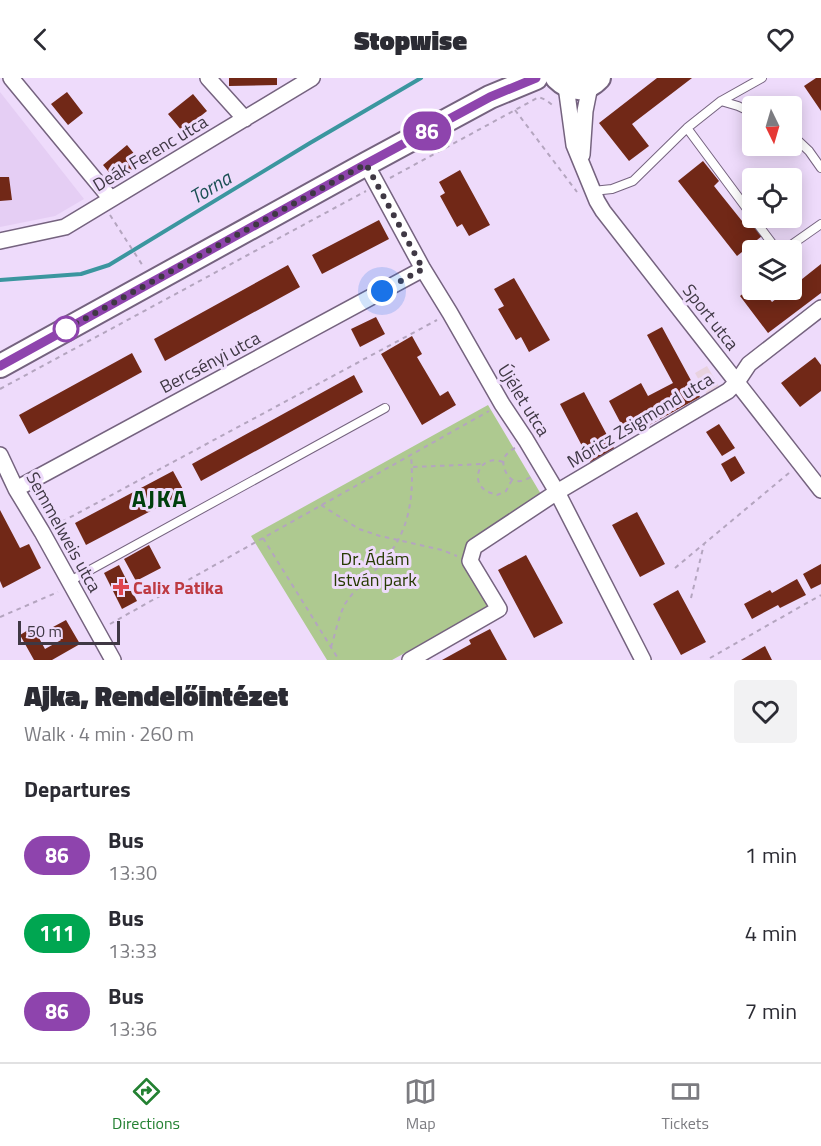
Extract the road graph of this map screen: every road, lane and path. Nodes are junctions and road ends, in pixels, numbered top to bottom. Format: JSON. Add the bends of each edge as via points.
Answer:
{"nodes":[{"id":1,"x":11,"y":78,"type":"edge"},
{"id":2,"x":208,"y":78,"type":"edge"},
{"id":3,"x":312,"y":78,"type":"edge"},
{"id":4,"x":536,"y":78,"type":"edge"},
{"id":5,"x":762,"y":78,"type":"edge"},
{"id":6,"x":562,"y":82,"type":"edge"},
{"id":7,"x":594,"y":82,"type":"edge"},
{"id":8,"x":721,"y":101,"type":"junction"},
{"id":9,"x":742,"y":108,"type":"edge"},
{"id":10,"x":569,"y":111,"type":"junction"},
{"id":11,"x":245,"y":119,"type":"junction"},
{"id":12,"x":687,"y":128,"type":"junction"},
{"id":13,"x":802,"y":144,"type":"edge"},
{"id":14,"x":581,"y":160,"type":"junction"},
{"id":15,"x":366,"y":164,"type":"junction"},
{"id":16,"x":821,"y":168,"type":"edge"},
{"id":17,"x":377,"y":185,"type":"junction"},
{"id":18,"x":593,"y":191,"type":"junction"},
{"id":19,"x":107,"y":201,"type":"junction"},
{"id":20,"x":742,"y":202,"type":"edge"},
{"id":21,"x":821,"y":224,"type":"edge"},
{"id":22,"x":798,"y":240,"type":"edge"},
{"id":23,"x":0,"y":241,"type":"edge"},
{"id":24,"x":136,"y":257,"type":"dead end"},
{"id":25,"x":423,"y":269,"type":"junction"},
{"id":26,"x":821,"y":309,"type":"edge"},
{"id":27,"x":450,"y":313,"type":"junction"},
{"id":28,"x":0,"y":366,"type":"edge"},
{"id":29,"x":737,"y":382,"type":"junction"},
{"id":30,"x":0,"y":389,"type":"edge"},
{"id":31,"x":502,"y":404,"type":"junction"},
{"id":32,"x":385,"y":408,"type":"dead end"},
{"id":33,"x":526,"y":440,"type":"junction"},
{"id":34,"x":0,"y":455,"type":"edge"},
{"id":35,"x":411,"y":455,"type":"junction"},
{"id":36,"x":503,"y":462,"type":"junction"},
{"id":37,"x":483,"y":464,"type":"junction"},
{"id":38,"x":412,"y":467,"type":"junction"},
{"id":39,"x":794,"y":469,"type":"dead end"},
{"id":40,"x":545,"y":470,"type":"junction"},
{"id":41,"x":512,"y":480,"type":"junction"},
{"id":42,"x":16,"y":489,"type":"junction"},
{"id":43,"x":821,"y":490,"type":"edge"},
{"id":44,"x":557,"y":492,"type":"junction"},
{"id":45,"x":321,"y":505,"type":"junction"},
{"id":46,"x":42,"y":532,"type":"junction"},
{"id":47,"x":263,"y":538,"type":"junction"},
{"id":48,"x":399,"y":540,"type":"junction"},
{"id":49,"x":704,"y":544,"type":"junction"},
{"id":50,"x":470,"y":561,"type":"junction"},
{"id":51,"x":675,"y":568,"type":"dead end"},
{"id":52,"x":71,"y":584,"type":"junction"},
{"id":53,"x":821,"y":595,"type":"edge"},
{"id":54,"x":691,"y":598,"type":"dead end"},
{"id":55,"x":0,"y":617,"type":"edge"},
{"id":56,"x":97,"y":631,"type":"junction"},
{"id":57,"x":331,"y":648,"type":"junction"},
{"id":58,"x":710,"y":658,"type":"dead end"},
{"id":59,"x":113,"y":660,"type":"edge"},
{"id":60,"x":339,"y":660,"type":"edge"},
{"id":61,"x":410,"y":660,"type":"edge"},
{"id":62,"x":643,"y":660,"type":"edge"}],
"edges":[{"from":1,"to":19,"type":"street"},
{"from":2,"to":11,"type":"street"},
{"from":3,"to":11,"type":"street","name":"Deák Ferenc utca"},
{"from":4,"to":15,"type":"main road","via":[[490,97]]},
{"from":5,"to":8,"type":"lane"},
{"from":6,"to":7,"type":"main road","via":[[578,89]]},
{"from":6,"to":10,"type":"street","name":"Sport utca"},
{"from":7,"to":14,"type":"street","name":"Sport utca","via":[[585,111]]},
{"from":8,"to":9,"type":"lane"},
{"from":8,"to":12,"type":"lane"},
{"from":10,"to":14,"type":"street","name":"Sport utca","via":[[574,145]]},
{"from":10,"to":17,"type":"path","via":[[562,112],[539,97]]},
{"from":11,"to":19,"type":"street","name":"Deák Ferenc utca"},
{"from":12,"to":18,"type":"lane","via":[[633,181]]},
{"from":12,"to":20,"type":"lane"},
{"from":13,"to":16,"type":"lane"},
{"from":14,"to":18,"type":"street","name":"Sport utca"},
{"from":15,"to":17,"type":"street","name":"Újélet utca"},
{"from":15,"to":28,"type":"main road"},
{"from":17,"to":25,"type":"street","name":"Újélet utca"},
{"from":17,"to":30,"type":"path"},
{"from":18,"to":29,"type":"street","name":"Sport utca","via":[[603,211]]},
{"from":19,"to":23,"type":"street","name":"Deák Ferenc utca","via":[[65,227]]},
{"from":19,"to":24,"type":"path"},
{"from":21,"to":22,"type":"lane"},
{"from":25,"to":27,"type":"street","name":"Újélet utca"},
{"from":25,"to":42,"type":"street","name":"Bercsényi utca"},
{"from":26,"to":29,"type":"street","name":"Móricz Zsigmond utca","via":[[749,364]]},
{"from":27,"to":31,"type":"street","name":"Újélet utca"},
{"from":27,"to":46,"type":"path"},
{"from":29,"to":43,"type":"street","name":"Sport utca"},
{"from":29,"to":44,"type":"street","name":"Móricz Zsigmond utca"},
{"from":31,"to":33,"type":"street","name":"Újélet utca"},
{"from":31,"to":35,"type":"path"},
{"from":32,"to":52,"type":"lane"},
{"from":33,"to":36,"type":"path","via":[[504,456]]},
{"from":33,"to":40,"type":"street","name":"Újélet utca"},
{"from":34,"to":42,"type":"street","name":"Semmelweis utca"},
{"from":35,"to":38,"type":"path"},
{"from":35,"to":45,"type":"path"},
{"from":36,"to":37,"type":"path"},
{"from":36,"to":41,"type":"path"},
{"from":37,"to":38,"type":"path"},
{"from":37,"to":41,"type":"path","via":[[478,473],[479,484],[486,492],[497,495]]},
{"from":38,"to":48,"type":"path","via":[[408,514]]},
{"from":39,"to":49,"type":"path"},
{"from":40,"to":41,"type":"path","via":[[527,480]]},
{"from":40,"to":44,"type":"street","name":"Újélet utca"},
{"from":42,"to":46,"type":"street","name":"Semmelweis utca"},
{"from":44,"to":50,"type":"street","name":"Móricz Zsigmond utca","via":[[474,547]]},
{"from":44,"to":62,"type":"street","name":"Újélet utca"},
{"from":45,"to":47,"type":"path"},
{"from":45,"to":48,"type":"path","via":[[358,529]]},
{"from":46,"to":52,"type":"street","name":"Semmelweis utca"},
{"from":47,"to":56,"type":"path"},
{"from":47,"to":57,"type":"path"},
{"from":48,"to":50,"type":"path"},
{"from":48,"to":57,"type":"path","via":[[345,605]]},
{"from":49,"to":51,"type":"path"},
{"from":49,"to":54,"type":"path"},
{"from":50,"to":61,"type":"street","via":[[499,609]]},
{"from":52,"to":55,"type":"path"},
{"from":52,"to":56,"type":"street","name":"Semmelweis utca"},
{"from":53,"to":58,"type":"path"},
{"from":56,"to":59,"type":"street","name":"Semmelweis utca"},
{"from":57,"to":60,"type":"path"}]}
